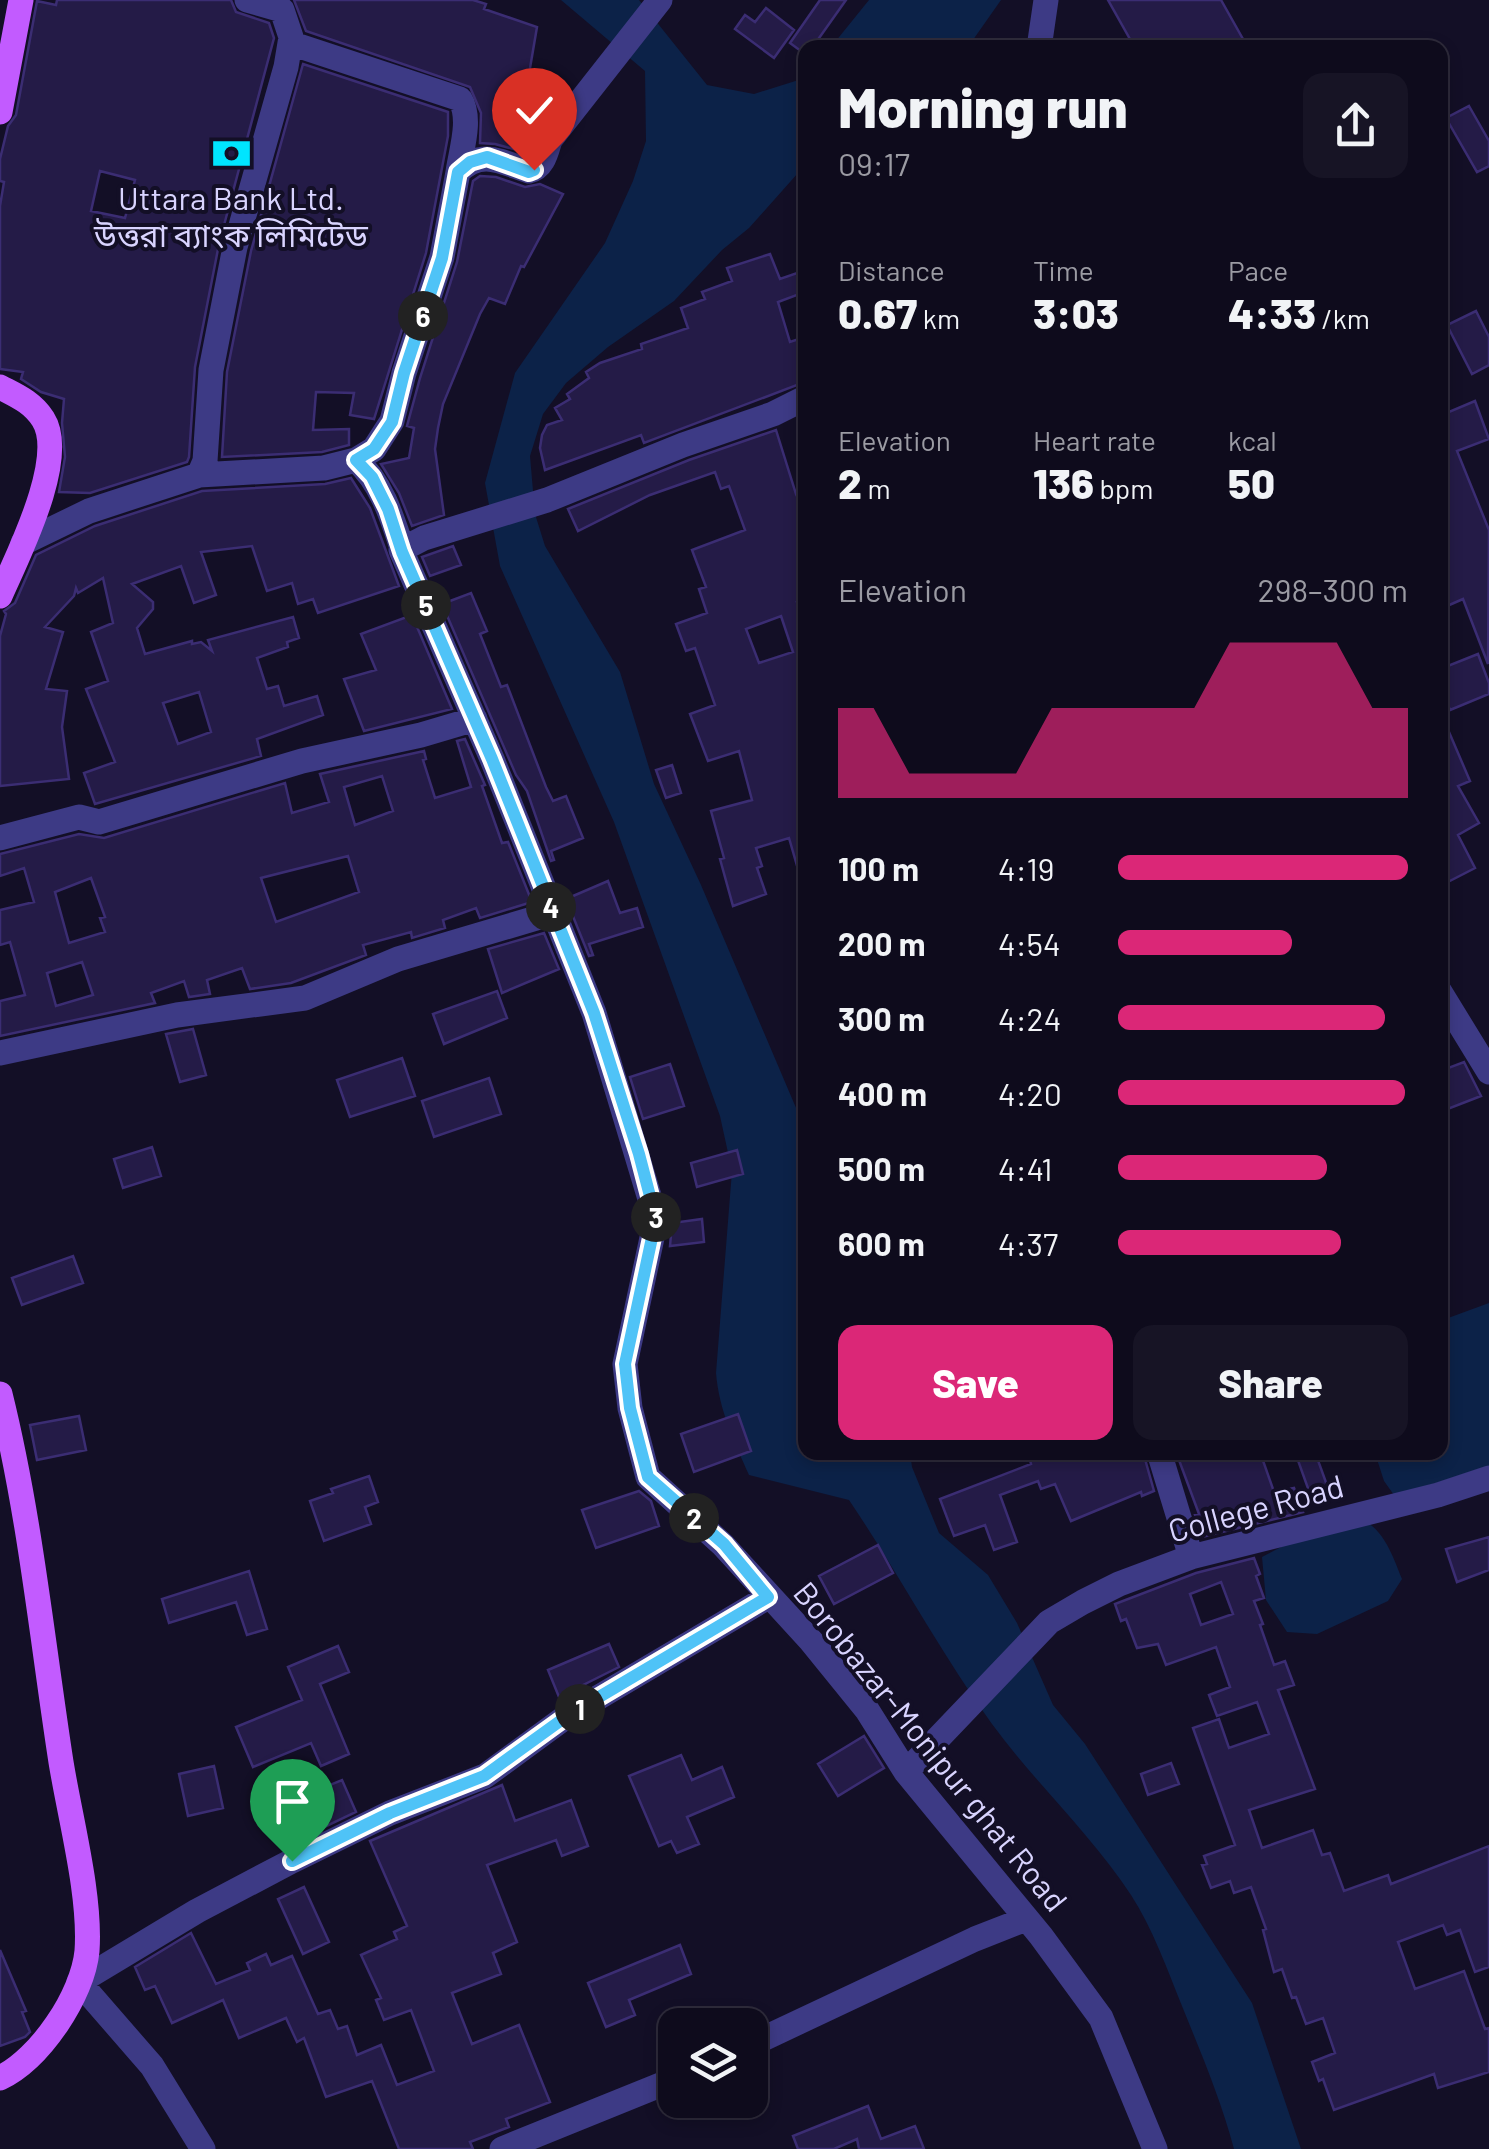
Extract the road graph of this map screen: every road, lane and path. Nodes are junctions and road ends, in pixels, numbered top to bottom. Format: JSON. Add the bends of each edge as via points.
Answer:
{"nodes":[{"id":1,"x":21,"y":0,"type":"edge"},
{"id":2,"x":247,"y":0,"type":"edge"},
{"id":3,"x":660,"y":0,"type":"edge"},
{"id":4,"x":1046,"y":0,"type":"edge"},
{"id":5,"x":1039,"y":40,"type":"edge"},
{"id":6,"x":290,"y":43,"type":"junction"},
{"id":7,"x":0,"y":112,"type":"edge"},
{"id":8,"x":458,"y":172,"type":"junction"},
{"id":9,"x":0,"y":387,"type":"edge"},
{"id":10,"x":798,"y":402,"type":"edge"},
{"id":11,"x":356,"y":460,"type":"junction"},
{"id":12,"x":199,"y":476,"type":"junction"},
{"id":13,"x":23,"y":543,"type":"junction"},
{"id":14,"x":402,"y":548,"type":"junction"},
{"id":15,"x":0,"y":596,"type":"edge"},
{"id":16,"x":475,"y":719,"type":"junction"},
{"id":17,"x":0,"y":838,"type":"edge"},
{"id":18,"x":553,"y":913,"type":"junction"},
{"id":19,"x":1448,"y":1005,"type":"edge"},
{"id":20,"x":0,"y":1053,"type":"edge"},
{"id":21,"x":1489,"y":1072,"type":"edge"},
{"id":22,"x":0,"y":1394,"type":"edge"},
{"id":23,"x":1161,"y":1460,"type":"edge"},
{"id":24,"x":1489,"y":1478,"type":"edge"},
{"id":25,"x":1191,"y":1557,"type":"junction"},
{"id":26,"x":768,"y":1597,"type":"junction"},
{"id":27,"x":906,"y":1772,"type":"junction"},
{"id":28,"x":1026,"y":1919,"type":"junction"},
{"id":29,"x":78,"y":1982,"type":"junction"},
{"id":30,"x":768,"y":2037,"type":"edge"},
{"id":31,"x":0,"y":2078,"type":"edge"},
{"id":32,"x":658,"y":2086,"type":"edge"},
{"id":33,"x":203,"y":2149,"type":"edge"},
{"id":34,"x":502,"y":2149,"type":"edge"},
{"id":35,"x":1155,"y":2149,"type":"edge"}],
"edges":[{"from":1,"to":7,"type":"main road"},
{"from":2,"to":6,"type":"street","via":[[282,10]]},
{"from":3,"to":8,"type":"street","via":[[550,140],[542,164],[529,172],[487,157]]},
{"from":4,"to":5,"type":"street"},
{"from":6,"to":8,"type":"street","via":[[460,99],[466,125]]},
{"from":6,"to":12,"type":"street","via":[[235,247]]},
{"from":8,"to":11,"type":"street","via":[[442,258],[392,422],[374,449]]},
{"from":9,"to":13,"type":"main road","via":[[27,400],[46,422],[50,449]]},
{"from":10,"to":14,"type":"street","via":[[547,500]]},
{"from":11,"to":12,"type":"street"},
{"from":11,"to":14,"type":"street","name":"Borobazar-Monipur ghat Road","via":[[372,477]]},
{"from":12,"to":13,"type":"street","via":[[62,522]]},
{"from":13,"to":15,"type":"main road"},
{"from":14,"to":16,"type":"street","name":"Borobazar-Monipur ghat Road"},
{"from":16,"to":17,"type":"street","via":[[302,761],[100,822],[79,817]]},
{"from":16,"to":18,"type":"street","name":"Borobazar-Monipur ghat Road"},
{"from":18,"to":20,"type":"street","via":[[398,959],[306,998],[177,1015]]},
{"from":18,"to":26,"type":"street","name":"Borobazar-Monipur ghat Road","via":[[594,1013],[656,1219],[625,1364],[648,1477],[724,1544]]},
{"from":19,"to":21,"type":"street"},
{"from":22,"to":29,"type":"main road","via":[[19,1471],[84,1901],[87,1952]]},
{"from":23,"to":25,"type":"street"},
{"from":24,"to":25,"type":"street","name":"College Road"},
{"from":25,"to":27,"type":"street","name":"College Road","via":[[1118,1584],[1049,1622]]},
{"from":26,"to":27,"type":"street","name":"Borobazar-Monipur ghat Road","via":[[867,1710]]},
{"from":26,"to":29,"type":"street","via":[[567,1716],[484,1776],[292,1861]]},
{"from":27,"to":28,"type":"street","name":"Borobazar-Monipur ghat Road"},
{"from":28,"to":30,"type":"street"},
{"from":28,"to":35,"type":"street","name":"Borobazar-Monipur ghat Road","via":[[1101,2018]]},
{"from":29,"to":31,"type":"main road","via":[[58,2024],[24,2064]]},
{"from":29,"to":33,"type":"street","via":[[152,2066]]},
{"from":32,"to":34,"type":"street"}]}
